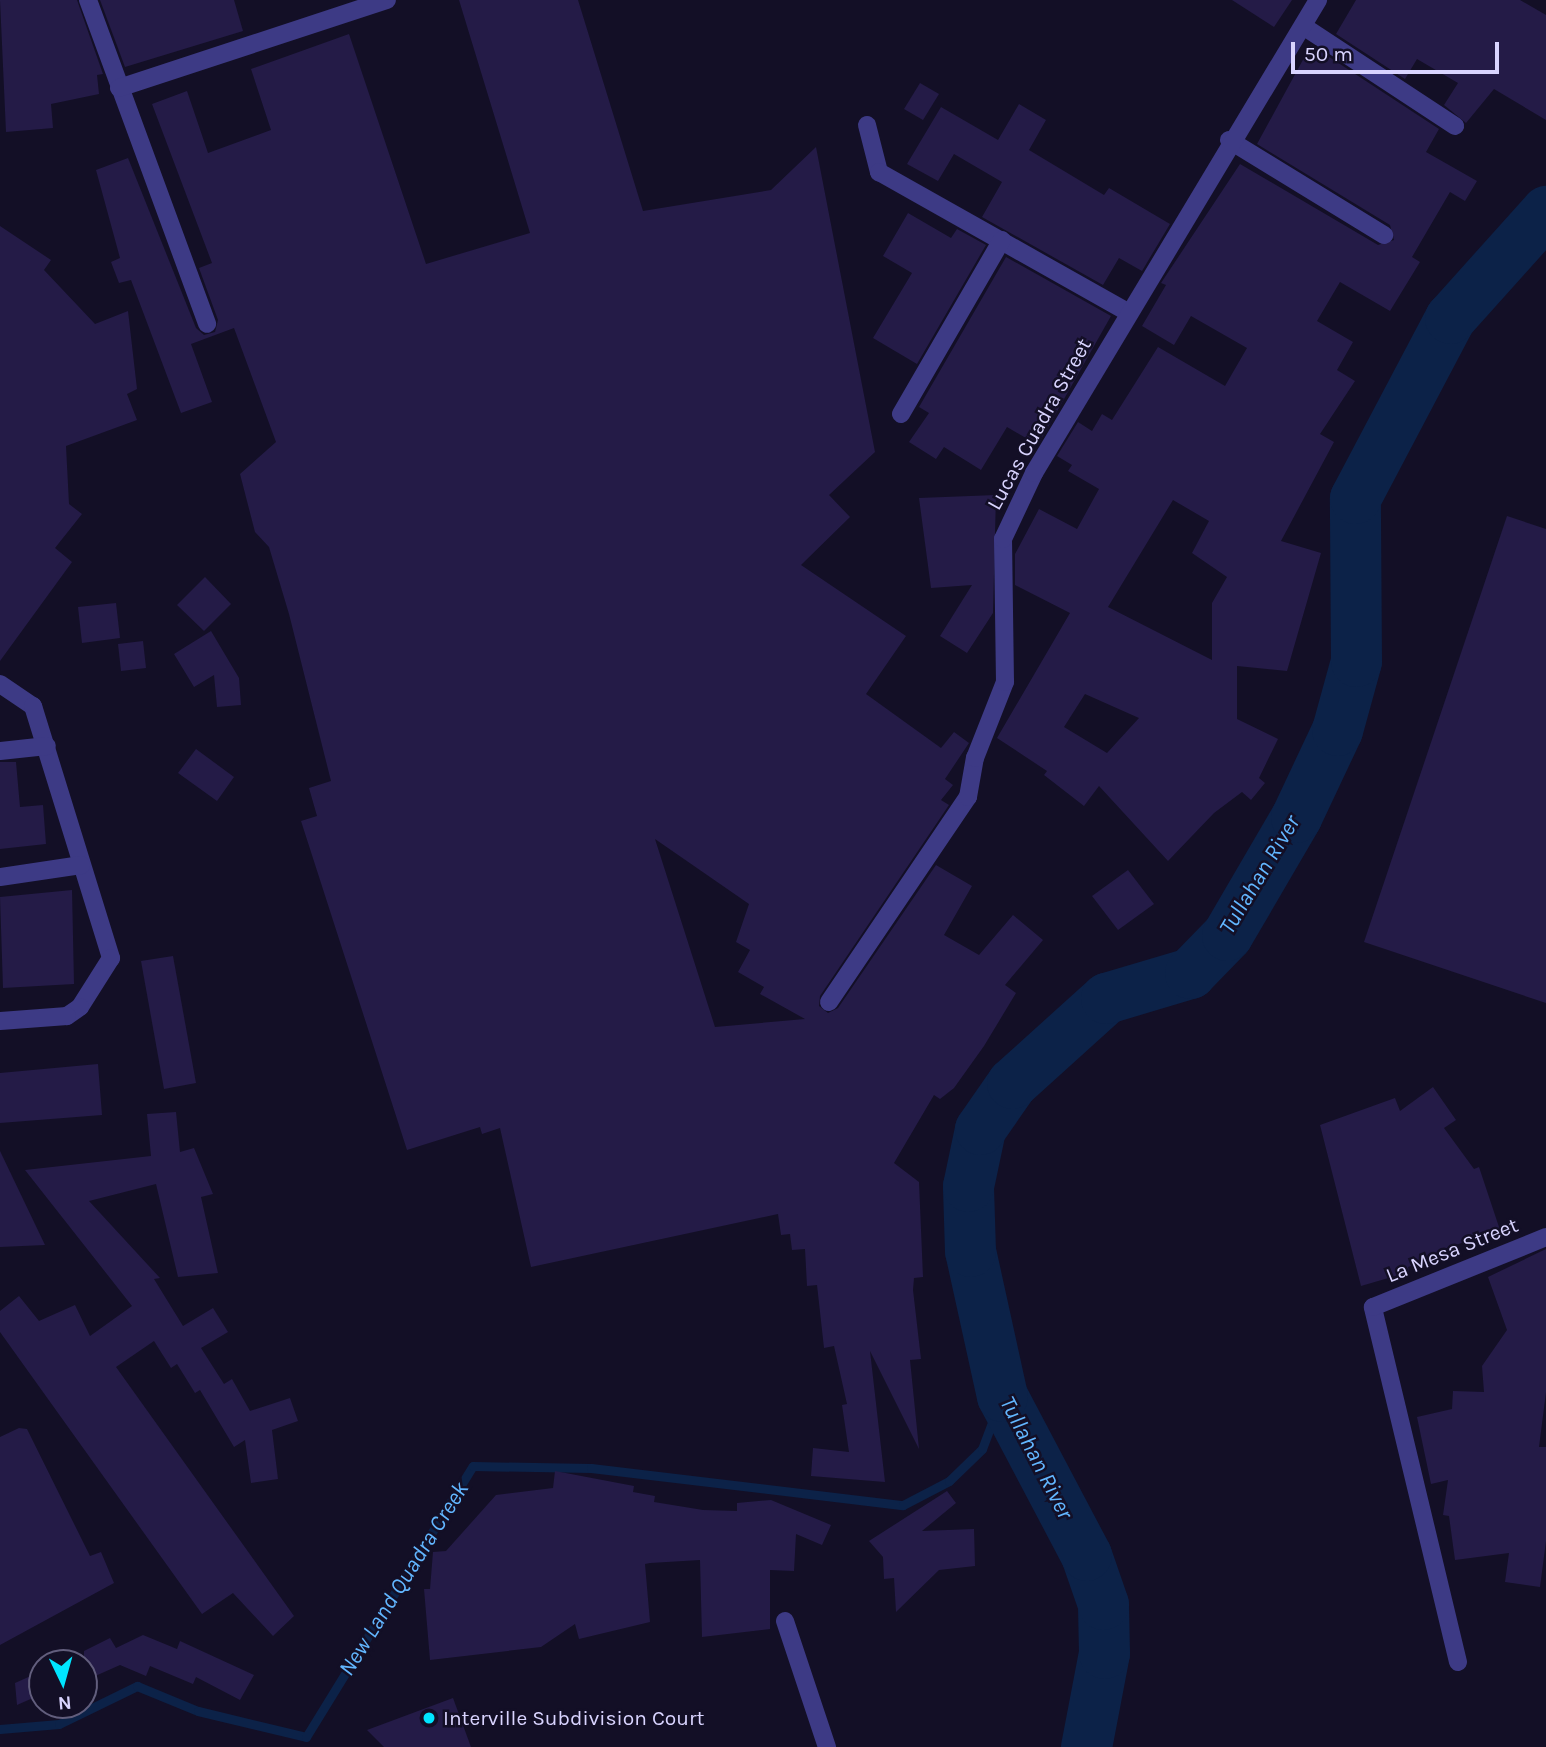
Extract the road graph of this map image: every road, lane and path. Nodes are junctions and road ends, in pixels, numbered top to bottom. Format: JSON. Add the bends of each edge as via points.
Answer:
{"nodes":[{"id":1,"x":88,"y":0,"type":"edge"},
{"id":2,"x":387,"y":0,"type":"edge"},
{"id":3,"x":1318,"y":0,"type":"edge"},
{"id":4,"x":1303,"y":26,"type":"junction"},
{"id":5,"x":119,"y":88,"type":"junction"},
{"id":6,"x":867,"y":125,"type":"dead end"},
{"id":7,"x":1455,"y":125,"type":"dead end"},
{"id":8,"x":1229,"y":140,"type":"junction"},
{"id":9,"x":1384,"y":235,"type":"dead end"},
{"id":10,"x":1002,"y":240,"type":"junction"},
{"id":11,"x":1127,"y":312,"type":"junction"},
{"id":12,"x":207,"y":324,"type":"dead end"},
{"id":13,"x":901,"y":414,"type":"dead end"},
{"id":14,"x":0,"y":684,"type":"edge"},
{"id":15,"x":47,"y":746,"type":"junction"},
{"id":16,"x":0,"y":751,"type":"edge"},
{"id":17,"x":81,"y":865,"type":"junction"},
{"id":18,"x":0,"y":877,"type":"edge"},
{"id":19,"x":829,"y":1002,"type":"dead end"},
{"id":20,"x":0,"y":1021,"type":"edge"},
{"id":21,"x":1546,"y":1237,"type":"edge"},
{"id":22,"x":785,"y":1621,"type":"dead end"},
{"id":23,"x":1458,"y":1662,"type":"dead end"},
{"id":24,"x":827,"y":1747,"type":"edge"}],
"edges":[{"from":1,"to":5,"type":"street"},
{"from":2,"to":5,"type":"street"},
{"from":3,"to":4,"type":"street","name":"Lucas Cuadra Street"},
{"from":4,"to":7,"type":"street"},
{"from":4,"to":8,"type":"street","name":"Lucas Cuadra Street"},
{"from":5,"to":12,"type":"street"},
{"from":6,"to":10,"type":"street","via":[[879,172]]},
{"from":8,"to":9,"type":"street"},
{"from":8,"to":11,"type":"street","name":"Lucas Cuadra Street"},
{"from":10,"to":11,"type":"street"},
{"from":10,"to":13,"type":"street"},
{"from":11,"to":19,"type":"street","name":"Lucas Cuadra Street","via":[[1003,538],[1005,682],[975,758],[968,797]]},
{"from":14,"to":15,"type":"street","via":[[33,706]]},
{"from":15,"to":16,"type":"street"},
{"from":15,"to":17,"type":"street"},
{"from":17,"to":18,"type":"street"},
{"from":17,"to":20,"type":"street","via":[[111,958],[80,1007],[67,1016]]},
{"from":21,"to":23,"type":"street","name":"La Mesa Street","via":[[1374,1306]]},
{"from":22,"to":24,"type":"street"}]}
